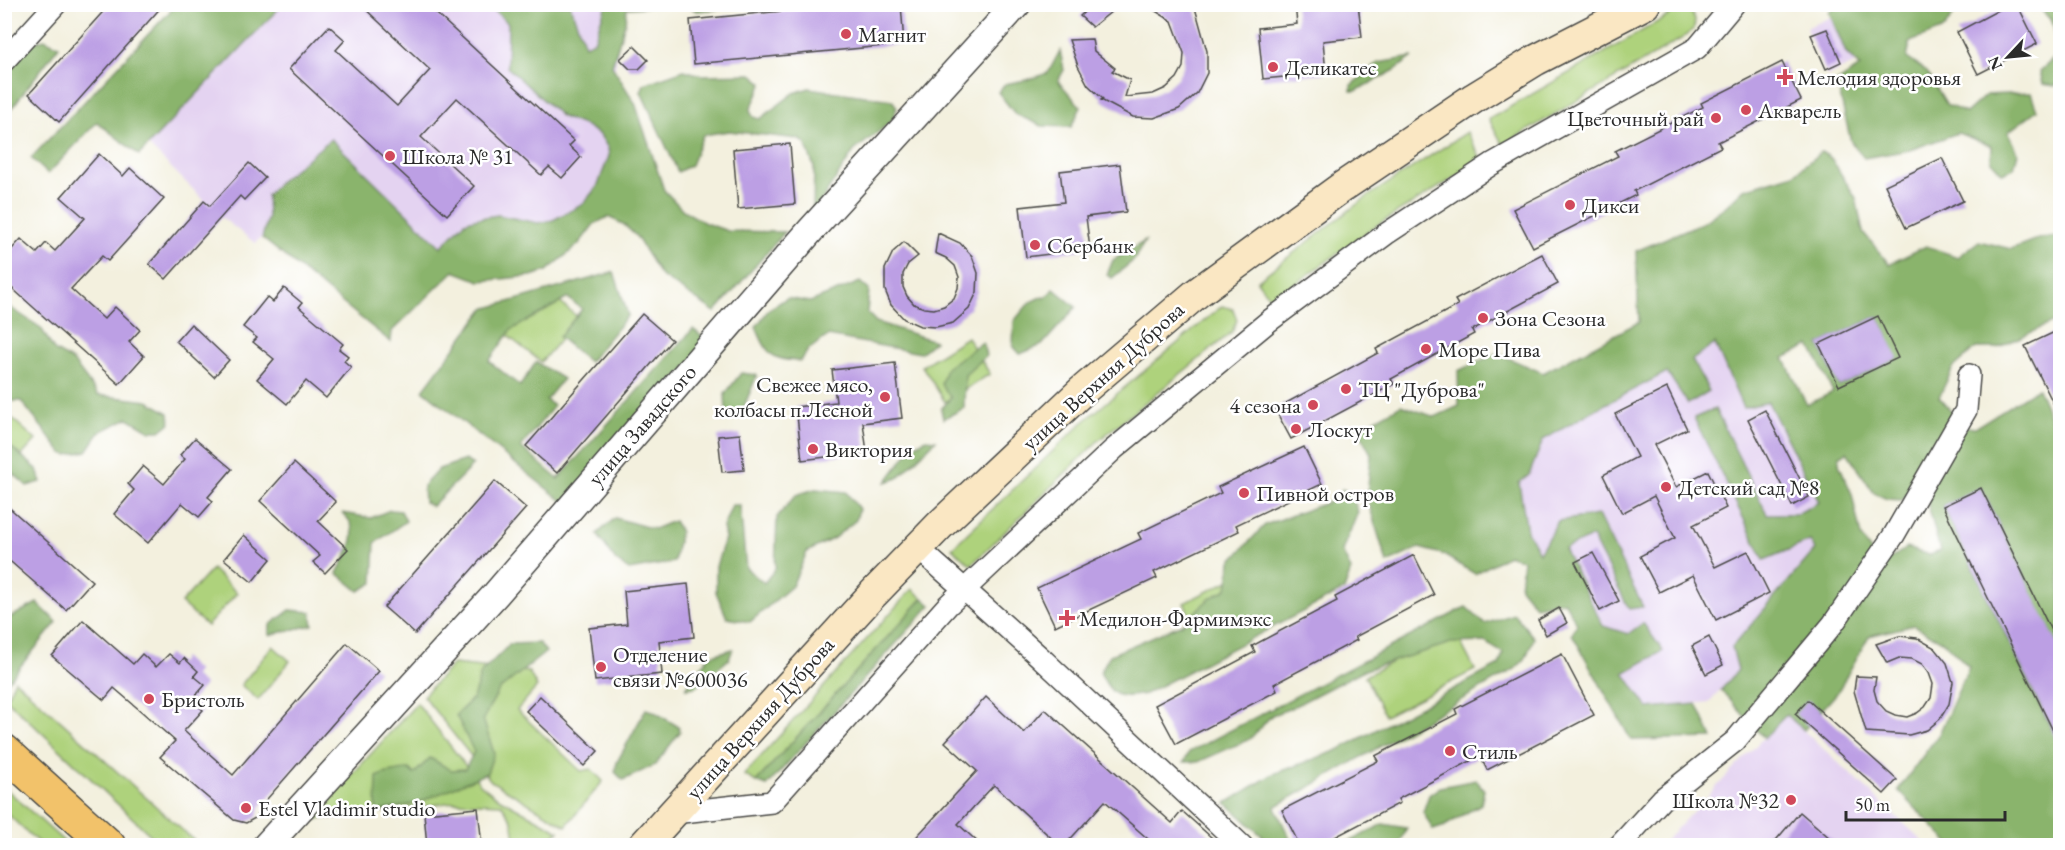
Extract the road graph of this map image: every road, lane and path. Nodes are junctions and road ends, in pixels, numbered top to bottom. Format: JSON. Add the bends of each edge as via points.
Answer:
{"nodes":[{"id":1,"x":56,"y":4,"type":"edge"},
{"id":2,"x":1017,"y":4,"type":"edge"},
{"id":3,"x":1645,"y":4,"type":"edge"},
{"id":4,"x":1734,"y":4,"type":"edge"},
{"id":5,"x":4,"y":61,"type":"edge"},
{"id":6,"x":1969,"y":375,"type":"dead end"},
{"id":7,"x":918,"y":548,"type":"junction"},
{"id":8,"x":964,"y":589,"type":"junction"},
{"id":9,"x":4,"y":751,"type":"edge"},
{"id":10,"x":674,"y":813,"type":"junction"},
{"id":11,"x":109,"y":846,"type":"edge"},
{"id":12,"x":266,"y":846,"type":"edge"},
{"id":13,"x":643,"y":846,"type":"edge"},
{"id":14,"x":1242,"y":846,"type":"edge"},
{"id":15,"x":1619,"y":846,"type":"edge"}],
"edges":[{"from":1,"to":5,"type":"street"},
{"from":2,"to":12,"type":"street","name":"улица Завадского","via":[[827,212],[496,594]]},
{"from":3,"to":7,"type":"main road","name":"улица Верхняя Дуброва","via":[[1536,60],[1474,98],[1342,187],[1197,293],[1082,391]]},
{"from":4,"to":8,"type":"street","via":[[1697,48],[1492,164],[1386,234],[1269,321],[1114,449]]},
{"from":6,"to":15,"type":"street","via":[[1966,410],[1900,525],[1833,624],[1735,741],[1662,800]]},
{"from":7,"to":8,"type":"street"},
{"from":7,"to":10,"type":"main road","name":"улица Верхняя Дуброва"},
{"from":8,"to":10,"type":"street","via":[[772,802]]},
{"from":8,"to":14,"type":"street"},
{"from":9,"to":11,"type":"main road"},
{"from":10,"to":13,"type":"main road","name":"улица Верхняя Дуброва"}]}
